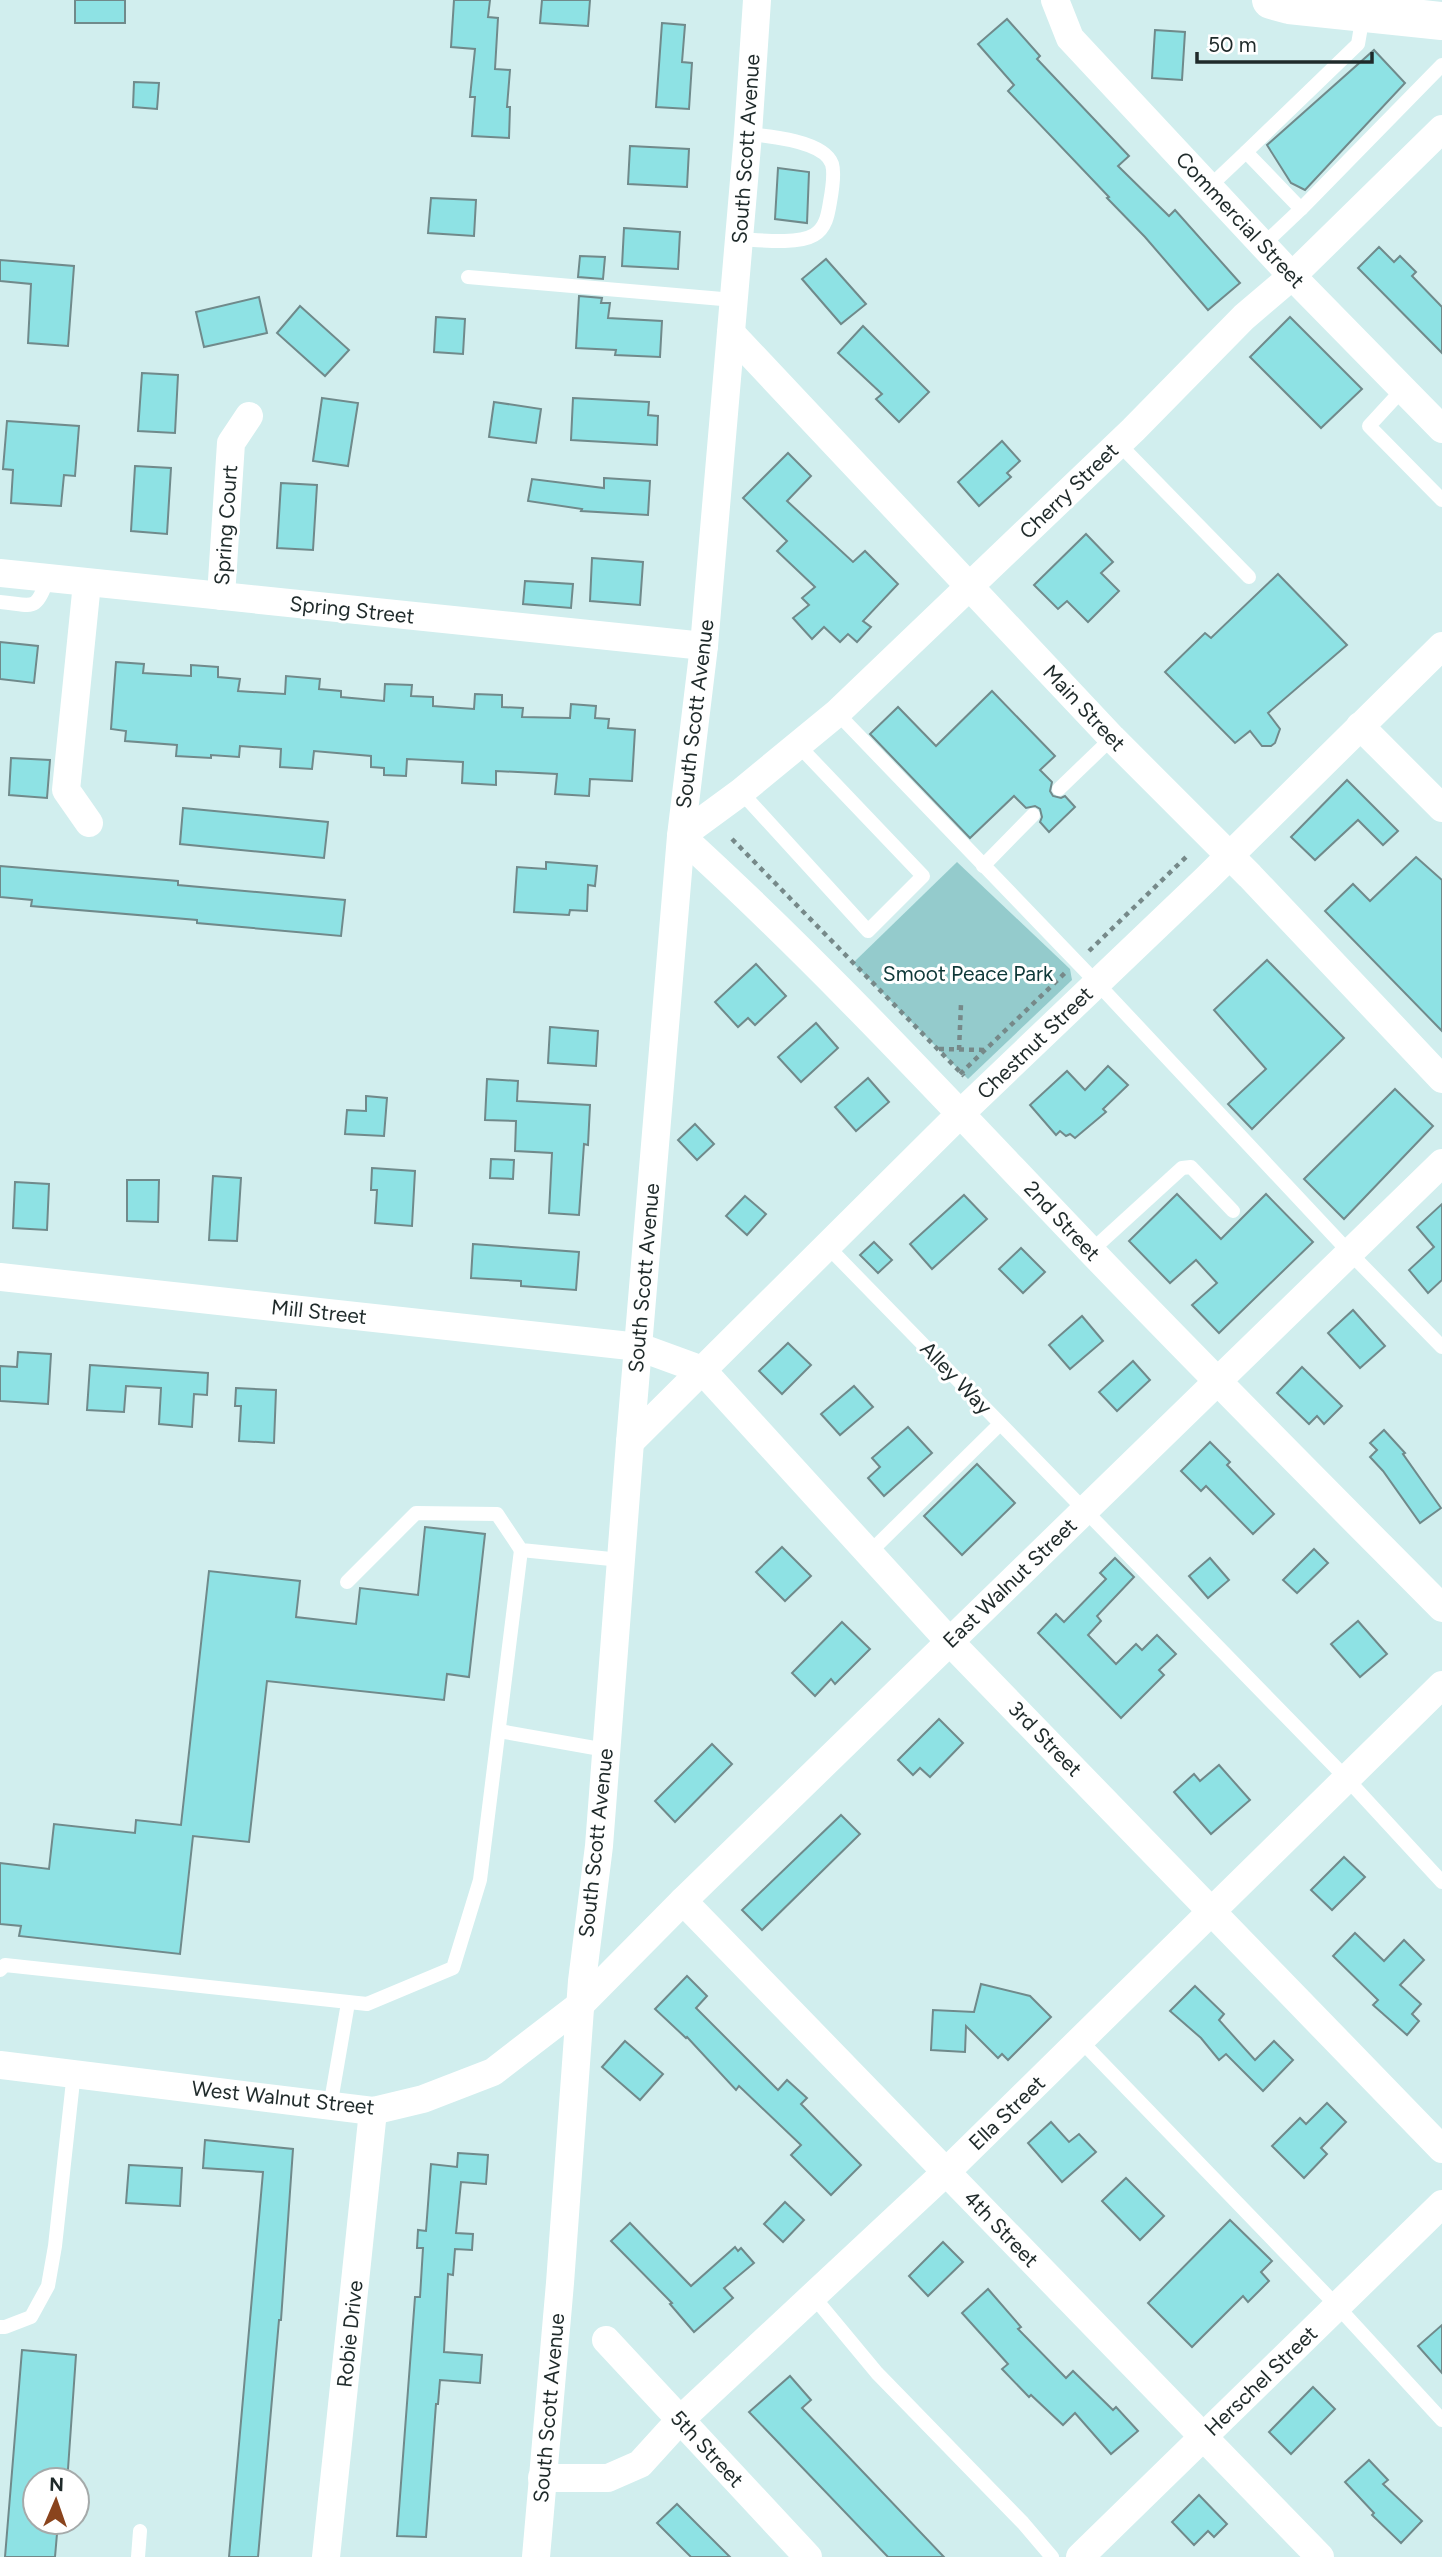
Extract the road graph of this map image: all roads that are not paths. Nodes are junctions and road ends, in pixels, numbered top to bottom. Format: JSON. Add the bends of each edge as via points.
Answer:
{"nodes":[{"id":1,"x":757,"y":0,"type":"edge"},
{"id":2,"x":1055,"y":0,"type":"edge"},
{"id":3,"x":1271,"y":0,"type":"edge"},
{"id":4,"x":1364,"y":6,"type":"edge"},
{"id":5,"x":1442,"y":21,"type":"edge"},
{"id":6,"x":1442,"y":65,"type":"edge"},
{"id":7,"x":748,"y":134,"type":"junction"},
{"id":8,"x":1438,"y":142,"type":"edge"},
{"id":9,"x":1247,"y":152,"type":"junction"},
{"id":10,"x":1209,"y":187,"type":"junction"},
{"id":11,"x":1301,"y":209,"type":"junction"},
{"id":12,"x":739,"y":239,"type":"junction"},
{"id":13,"x":1263,"y":245,"type":"junction"},
{"id":14,"x":468,"y":276,"type":"dead end"},
{"id":15,"x":1292,"y":276,"type":"junction"},
{"id":16,"x":734,"y":300,"type":"junction"},
{"id":17,"x":731,"y":333,"type":"junction"},
{"id":18,"x":1403,"y":389,"type":"junction"},
{"id":19,"x":249,"y":416,"type":"dead end"},
{"id":20,"x":1442,"y":429,"type":"edge"},
{"id":21,"x":1119,"y":444,"type":"junction"},
{"id":22,"x":1442,"y":499,"type":"edge"},
{"id":23,"x":0,"y":573,"type":"edge"},
{"id":24,"x":1249,"y":576,"type":"dead end"},
{"id":25,"x":48,"y":578,"type":"junction"},
{"id":26,"x":87,"y":583,"type":"junction"},
{"id":27,"x":970,"y":585,"type":"junction"},
{"id":28,"x":221,"y":597,"type":"junction"},
{"id":29,"x":0,"y":602,"type":"edge"},
{"id":30,"x":704,"y":646,"type":"junction"},
{"id":31,"x":1442,"y":646,"type":"edge"},
{"id":32,"x":836,"y":713,"type":"junction"},
{"id":33,"x":1360,"y":726,"type":"junction"},
{"id":34,"x":1112,"y":738,"type":"junction"},
{"id":35,"x":798,"y":745,"type":"junction"},
{"id":36,"x":1059,"y":789,"type":"dead end"},
{"id":37,"x":741,"y":792,"type":"junction"},
{"id":38,"x":1442,"y":808,"type":"edge"},
{"id":39,"x":1033,"y":815,"type":"dead end"},
{"id":40,"x":89,"y":824,"type":"dead end"},
{"id":41,"x":681,"y":836,"type":"junction"},
{"id":42,"x":1229,"y":855,"type":"junction"},
{"id":43,"x":983,"y":866,"type":"junction"},
{"id":44,"x":1097,"y":983,"type":"junction"},
{"id":45,"x":1442,"y":1079,"type":"edge"},
{"id":46,"x":961,"y":1113,"type":"junction"},
{"id":47,"x":1442,"y":1163,"type":"edge"},
{"id":48,"x":1233,"y":1211,"type":"dead end"},
{"id":49,"x":827,"y":1246,"type":"junction"},
{"id":50,"x":1091,"y":1251,"type":"junction"},
{"id":51,"x":1350,"y":1253,"type":"junction"},
{"id":52,"x":0,"y":1277,"type":"edge"},
{"id":53,"x":1442,"y":1346,"type":"edge"},
{"id":54,"x":639,"y":1347,"type":"junction"},
{"id":55,"x":702,"y":1370,"type":"junction"},
{"id":56,"x":1218,"y":1381,"type":"junction"},
{"id":57,"x":1000,"y":1424,"type":"junction"},
{"id":58,"x":630,"y":1442,"type":"junction"},
{"id":59,"x":1086,"y":1510,"type":"junction"},
{"id":60,"x":521,"y":1550,"type":"junction"},
{"id":61,"x":869,"y":1553,"type":"junction"},
{"id":62,"x":621,"y":1560,"type":"junction"},
{"id":63,"x":347,"y":1582,"type":"dead end"},
{"id":64,"x":1442,"y":1608,"type":"edge"},
{"id":65,"x":950,"y":1642,"type":"junction"},
{"id":66,"x":1442,"y":1685,"type":"edge"},
{"id":67,"x":499,"y":1731,"type":"junction"},
{"id":68,"x":606,"y":1751,"type":"junction"},
{"id":69,"x":1347,"y":1779,"type":"junction"},
{"id":70,"x":1442,"y":1882,"type":"edge"},
{"id":71,"x":683,"y":1901,"type":"junction"},
{"id":72,"x":1212,"y":1912,"type":"junction"},
{"id":73,"x":0,"y":1970,"type":"edge"},
{"id":74,"x":348,"y":2003,"type":"junction"},
{"id":75,"x":580,"y":2005,"type":"junction"},
{"id":76,"x":1081,"y":2040,"type":"junction"},
{"id":77,"x":0,"y":2065,"type":"edge"},
{"id":78,"x":74,"y":2073,"type":"junction"},
{"id":79,"x":330,"y":2107,"type":"junction"},
{"id":80,"x":373,"y":2111,"type":"junction"},
{"id":81,"x":1442,"y":2149,"type":"edge"},
{"id":82,"x":946,"y":2172,"type":"junction"},
{"id":83,"x":1442,"y":2204,"type":"edge"},
{"id":84,"x":813,"y":2297,"type":"junction"},
{"id":85,"x":1337,"y":2306,"type":"junction"},
{"id":86,"x":0,"y":2327,"type":"edge"},
{"id":87,"x":606,"y":2340,"type":"dead end"},
{"id":88,"x":680,"y":2420,"type":"junction"},
{"id":89,"x":1442,"y":2420,"type":"edge"},
{"id":90,"x":1203,"y":2437,"type":"junction"},
{"id":91,"x":542,"y":2477,"type":"junction"},
{"id":92,"x":140,"y":2530,"type":"dead end"},
{"id":93,"x":138,"y":2557,"type":"edge"},
{"id":94,"x":326,"y":2557,"type":"edge"},
{"id":95,"x":536,"y":2557,"type":"edge"},
{"id":96,"x":808,"y":2557,"type":"edge"},
{"id":97,"x":1052,"y":2557,"type":"edge"},
{"id":98,"x":1080,"y":2557,"type":"edge"},
{"id":99,"x":1320,"y":2557,"type":"edge"}],
"edges":[{"from":1,"to":7,"type":"street","name":"South Scott Avenue"},
{"from":2,"to":10,"type":"street","name":"Commercial Street","via":[[1070,38]]},
{"from":3,"to":4,"type":"main road","via":[[1289,5]]},
{"from":4,"to":5,"type":"main road"},
{"from":4,"to":9,"type":"lane","via":[[1358,44]]},
{"from":6,"to":11,"type":"lane"},
{"from":7,"to":12,"type":"street","name":"South Scott Avenue"},
{"from":7,"to":12,"type":"lane","via":[[789,140],[824,153],[832,164],[832,192],[827,220],[816,234],[800,240]]},
{"from":8,"to":15,"type":"street","name":"Cherry Street"},
{"from":9,"to":10,"type":"lane"},
{"from":9,"to":11,"type":"lane"},
{"from":10,"to":13,"type":"street","name":"Commercial Street"},
{"from":11,"to":13,"type":"lane"},
{"from":12,"to":16,"type":"street","name":"South Scott Avenue"},
{"from":13,"to":15,"type":"street","name":"Commercial Street"},
{"from":14,"to":16,"type":"lane"},
{"from":15,"to":18,"type":"street","name":"Commercial Street"},
{"from":15,"to":21,"type":"street","name":"Cherry Street","via":[[1244,317]]},
{"from":16,"to":17,"type":"street","name":"South Scott Avenue"},
{"from":17,"to":27,"type":"street","name":"Main Street"},
{"from":17,"to":30,"type":"street","name":"South Scott Avenue"},
{"from":18,"to":20,"type":"street","name":"Commercial Street"},
{"from":18,"to":22,"type":"lane","via":[[1369,426]]},
{"from":19,"to":28,"type":"street","name":"Spring Court","via":[[231,443]]},
{"from":21,"to":24,"type":"lane"},
{"from":21,"to":27,"type":"street","name":"Cherry Street"},
{"from":23,"to":25,"type":"street","name":"Spring Street"},
{"from":25,"to":26,"type":"street","name":"Spring Street"},
{"from":25,"to":29,"type":"lane","via":[[40,601],[34,604]]},
{"from":26,"to":28,"type":"street","name":"Spring Street"},
{"from":26,"to":40,"type":"street","via":[[66,790]]},
{"from":27,"to":32,"type":"street","name":"Cherry Street"},
{"from":27,"to":34,"type":"street","name":"Main Street"},
{"from":28,"to":30,"type":"street","name":"Spring Street"},
{"from":30,"to":41,"type":"street","name":"South Scott Avenue"},
{"from":31,"to":33,"type":"street","name":"Chestnut Street"},
{"from":32,"to":35,"type":"street","name":"Cherry Street"},
{"from":32,"to":43,"type":"lane"},
{"from":33,"to":38,"type":"street"},
{"from":33,"to":42,"type":"street","name":"Chestnut Street"},
{"from":34,"to":36,"type":"lane"},
{"from":34,"to":42,"type":"street","name":"Main Street"},
{"from":35,"to":37,"type":"street","name":"Cherry Street"},
{"from":35,"to":37,"type":"lane","via":[[923,876],[867,931]]},
{"from":37,"to":41,"type":"street","name":"Cherry Street"},
{"from":39,"to":43,"type":"lane"},
{"from":41,"to":46,"type":"street","name":"2nd Street"},
{"from":41,"to":54,"type":"street","name":"South Scott Avenue"},
{"from":42,"to":44,"type":"street","name":"Chestnut Street"},
{"from":42,"to":45,"type":"street","name":"Main Street"},
{"from":43,"to":44,"type":"lane"},
{"from":44,"to":46,"type":"street","name":"Chestnut Street"},
{"from":44,"to":51,"type":"lane"},
{"from":46,"to":49,"type":"street","name":"Chestnut Street"},
{"from":46,"to":50,"type":"street","name":"2nd Street"},
{"from":47,"to":51,"type":"street","name":"East Walnut Street"},
{"from":48,"to":50,"type":"lane","via":[[1191,1167],[1182,1168]]},
{"from":49,"to":55,"type":"street","name":"Chestnut Street"},
{"from":49,"to":57,"type":"lane","name":"Alley Way"},
{"from":50,"to":56,"type":"street","name":"2nd Street"},
{"from":51,"to":53,"type":"lane"},
{"from":51,"to":56,"type":"street","name":"East Walnut Street"},
{"from":52,"to":54,"type":"street","name":"Mill Street"},
{"from":54,"to":55,"type":"street","name":"3rd Street"},
{"from":54,"to":58,"type":"street","name":"South Scott Avenue"},
{"from":55,"to":58,"type":"street","name":"Chestnut Street"},
{"from":55,"to":61,"type":"street","name":"3rd Street"},
{"from":56,"to":59,"type":"street","name":"East Walnut Street"},
{"from":56,"to":64,"type":"street","name":"2nd Street"},
{"from":57,"to":59,"type":"lane","name":"Alley Way"},
{"from":57,"to":61,"type":"lane"},
{"from":58,"to":62,"type":"street","name":"South Scott Avenue"},
{"from":59,"to":65,"type":"street","name":"East Walnut Street"},
{"from":59,"to":69,"type":"lane","name":"Alley Way"},
{"from":60,"to":62,"type":"lane"},
{"from":60,"to":63,"type":"lane","via":[[497,1514],[416,1513]]},
{"from":60,"to":67,"type":"lane"},
{"from":61,"to":65,"type":"street","name":"3rd Street"},
{"from":62,"to":68,"type":"street","name":"South Scott Avenue"},
{"from":65,"to":71,"type":"street","name":"East Walnut Street"},
{"from":65,"to":72,"type":"street","name":"3rd Street"},
{"from":66,"to":69,"type":"street","name":"Ella Street"},
{"from":67,"to":68,"type":"lane"},
{"from":67,"to":74,"type":"lane","via":[[480,1880],[453,1968],[367,2004]]},
{"from":68,"to":75,"type":"street","name":"South Scott Avenue"},
{"from":69,"to":70,"type":"lane","name":"Alley Way"},
{"from":69,"to":72,"type":"street","name":"Ella Street"},
{"from":71,"to":75,"type":"street","name":"East Walnut Street"},
{"from":71,"to":82,"type":"street","name":"4th Street"},
{"from":72,"to":76,"type":"street","name":"Ella Street"},
{"from":72,"to":81,"type":"street","name":"3rd Street"},
{"from":73,"to":74,"type":"lane","via":[[5,1965]]},
{"from":74,"to":79,"type":"lane"},
{"from":75,"to":80,"type":"street","name":"West Walnut Street","via":[[493,2072],[423,2099]]},
{"from":75,"to":91,"type":"street","name":"South Scott Avenue"},
{"from":76,"to":82,"type":"street","name":"Ella Street"},
{"from":76,"to":85,"type":"lane"},
{"from":77,"to":78,"type":"street","name":"West Walnut Street"},
{"from":78,"to":79,"type":"street","name":"West Walnut Street"},
{"from":78,"to":86,"type":"lane","via":[[48,2286],[31,2317]]},
{"from":79,"to":80,"type":"street","name":"West Walnut Street"},
{"from":80,"to":94,"type":"street","name":"Robie Drive"},
{"from":82,"to":84,"type":"street","name":"Ella Street"},
{"from":82,"to":90,"type":"street","name":"4th Street"},
{"from":83,"to":85,"type":"street","name":"Herschel Street"},
{"from":84,"to":88,"type":"street","name":"Ella Street"},
{"from":84,"to":97,"type":"lane","via":[[877,2373]]},
{"from":85,"to":89,"type":"lane"},
{"from":85,"to":90,"type":"street","name":"Herschel Street"},
{"from":87,"to":88,"type":"street","name":"5th Street"},
{"from":88,"to":91,"type":"street","name":"Ella Street","via":[[640,2464],[619,2474],[608,2478]]},
{"from":88,"to":96,"type":"street","name":"5th Street"},
{"from":90,"to":98,"type":"street","name":"Herschel Street"},
{"from":90,"to":99,"type":"street","name":"4th Street"},
{"from":91,"to":95,"type":"street","name":"South Scott Avenue"},
{"from":92,"to":93,"type":"lane"}]}
